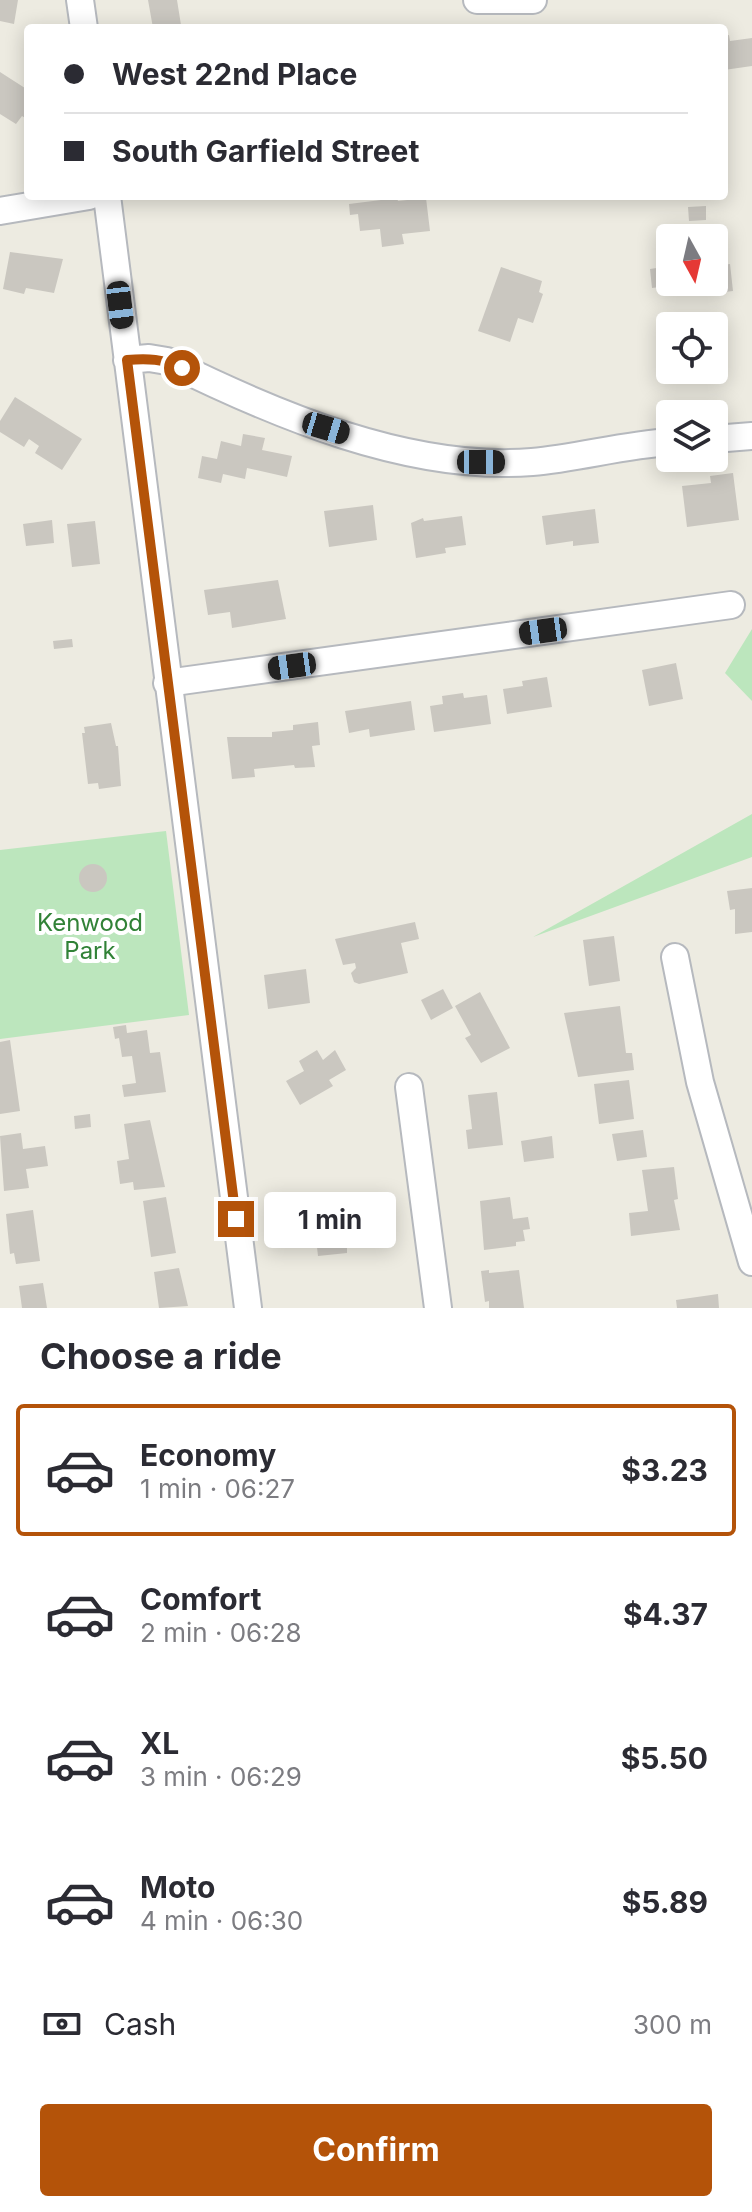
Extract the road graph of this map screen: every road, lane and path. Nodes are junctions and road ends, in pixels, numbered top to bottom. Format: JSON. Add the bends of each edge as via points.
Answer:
{"nodes":[{"id":1,"x":80,"y":0,"type":"edge"},
{"id":2,"x":477,"y":0,"type":"edge"},
{"id":3,"x":533,"y":0,"type":"edge"},
{"id":4,"x":83,"y":24,"type":"edge"},
{"id":5,"x":65,"y":200,"type":"edge"},
{"id":6,"x":107,"y":200,"type":"edge"},
{"id":7,"x":0,"y":211,"type":"edge"},
{"id":8,"x":127,"y":360,"type":"junction"},
{"id":9,"x":752,"y":436,"type":"edge"},
{"id":10,"x":728,"y":438,"type":"edge"},
{"id":11,"x":656,"y":443,"type":"edge"},
{"id":12,"x":731,"y":605,"type":"dead end"},
{"id":13,"x":167,"y":683,"type":"junction"},
{"id":14,"x":675,"y":957,"type":"dead end"},
{"id":15,"x":409,"y":1087,"type":"dead end"},
{"id":16,"x":752,"y":1262,"type":"edge"},
{"id":17,"x":248,"y":1308,"type":"edge"},
{"id":18,"x":438,"y":1308,"type":"edge"}],
"edges":[{"from":1,"to":4,"type":"street"},
{"from":2,"to":3,"type":"street"},
{"from":5,"to":7,"type":"street"},
{"from":6,"to":8,"type":"street"},
{"from":8,"to":11,"type":"street","via":[[167,361],[304,421],[391,448],[481,462],[531,462]]},
{"from":8,"to":13,"type":"street"},
{"from":9,"to":10,"type":"street"},
{"from":12,"to":13,"type":"street"},
{"from":13,"to":17,"type":"street"},
{"from":14,"to":16,"type":"street","via":[[700,1082]]},
{"from":15,"to":18,"type":"street"}]}
